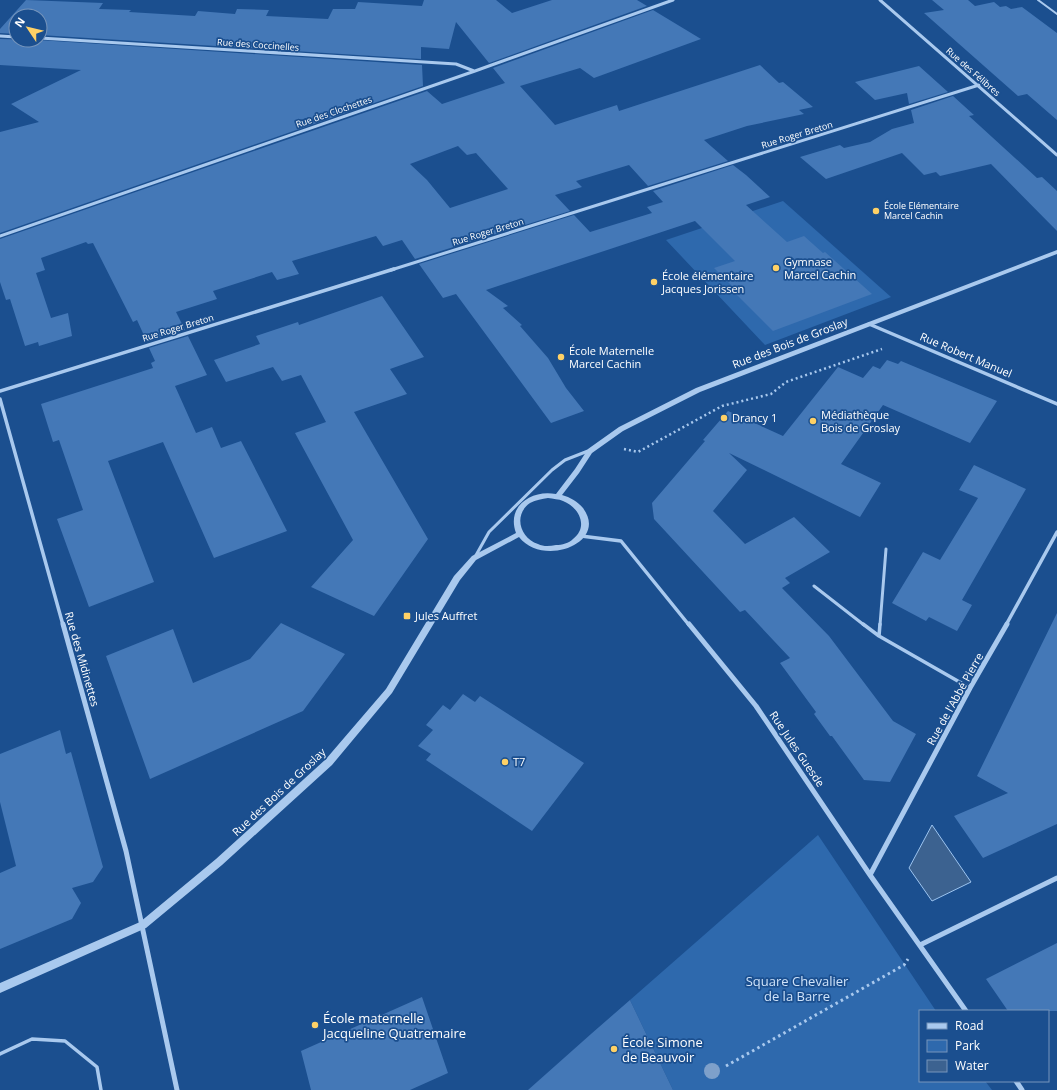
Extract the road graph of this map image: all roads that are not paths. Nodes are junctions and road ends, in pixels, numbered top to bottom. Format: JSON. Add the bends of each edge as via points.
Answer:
{"nodes":[{"id":1,"x":672,"y":0,"type":"edge"},
{"id":2,"x":880,"y":0,"type":"edge"},
{"id":3,"x":1038,"y":0,"type":"edge"},
{"id":4,"x":1057,"y":14,"type":"edge"},
{"id":5,"x":48,"y":38,"type":"edge"},
{"id":6,"x":475,"y":71,"type":"junction"},
{"id":7,"x":979,"y":85,"type":"junction"},
{"id":8,"x":1057,"y":155,"type":"edge"},
{"id":9,"x":0,"y":236,"type":"edge"},
{"id":10,"x":1057,"y":252,"type":"edge"},
{"id":11,"x":868,"y":324,"type":"junction"},
{"id":12,"x":0,"y":391,"type":"edge"},
{"id":13,"x":0,"y":399,"type":"edge"},
{"id":14,"x":1057,"y":404,"type":"edge"},
{"id":15,"x":590,"y":451,"type":"junction"},
{"id":16,"x":558,"y":496,"type":"junction"},
{"id":17,"x":1057,"y":532,"type":"edge"},
{"id":18,"x":519,"y":534,"type":"junction"},
{"id":19,"x":581,"y":536,"type":"junction"},
{"id":20,"x":886,"y":549,"type":"dead end"},
{"id":21,"x":474,"y":558,"type":"junction"},
{"id":22,"x":814,"y":586,"type":"dead end"},
{"id":23,"x":879,"y":636,"type":"junction"},
{"id":24,"x":970,"y":688,"type":"junction"},
{"id":25,"x":870,"y":875,"type":"junction"},
{"id":26,"x":1057,"y":878,"type":"edge"},
{"id":27,"x":143,"y":925,"type":"junction"},
{"id":28,"x":920,"y":945,"type":"junction"},
{"id":29,"x":0,"y":988,"type":"edge"},
{"id":30,"x":965,"y":1010,"type":"edge"},
{"id":31,"x":0,"y":1054,"type":"edge"},
{"id":32,"x":101,"y":1090,"type":"edge"},
{"id":33,"x":177,"y":1090,"type":"edge"}],
"edges":[{"from":1,"to":6,"type":"street","name":"Rue des Clochettes"},
{"from":2,"to":7,"type":"street","name":"Rue des Félibres"},
{"from":3,"to":4,"type":"lane"},
{"from":5,"to":6,"type":"street","name":"Rue des Coccinelles","via":[[456,64]]},
{"from":6,"to":9,"type":"street","name":"Rue des Clochettes"},
{"from":7,"to":8,"type":"street","name":"Rue des Félibres"},
{"from":7,"to":12,"type":"street","name":"Rue Roger Breton"},
{"from":10,"to":11,"type":"street","name":"Rue des Bois de Groslay"},
{"from":11,"to":14,"type":"street","name":"Rue Robert Manuel"},
{"from":11,"to":15,"type":"street","name":"Rue des Bois de Groslay","via":[[698,390],[621,429]]},
{"from":13,"to":27,"type":"street","name":"Rue des Midinettes","via":[[126,851]]},
{"from":15,"to":16,"type":"street","name":"Rue des Bois de Groslay"},
{"from":15,"to":21,"type":"lane","via":[[565,460],[552,470],[489,532]]},
{"from":16,"to":18,"type":"street","via":[[548,495],[527,502],[517,517]]},
{"from":16,"to":19,"type":"street","via":[[573,502],[583,511],[586,520]]},
{"from":17,"to":24,"type":"street","name":"Rue de l'Abbé Pierre"},
{"from":18,"to":19,"type":"street","via":[[534,546],[555,550],[575,543]]},
{"from":18,"to":21,"type":"street","name":"Rue des Bois de Groslay"},
{"from":19,"to":25,"type":"street","name":"Rue Jules Guesde","via":[[621,541],[756,706]]},
{"from":20,"to":23,"type":"lane"},
{"from":21,"to":27,"type":"street","name":"Rue des Bois de Groslay","via":[[457,578],[389,691],[329,762],[219,862]]},
{"from":22,"to":23,"type":"lane"},
{"from":23,"to":24,"type":"lane"},
{"from":24,"to":25,"type":"street","name":"Rue de l'Abbé Pierre"},
{"from":25,"to":28,"type":"street","name":"Rue Jules Guesde"},
{"from":26,"to":28,"type":"street"},
{"from":27,"to":29,"type":"street","name":"Rue des Bois de Groslay"},
{"from":27,"to":33,"type":"street","name":"Rue des Midinettes"},
{"from":28,"to":30,"type":"street","name":"Rue Jules Guesde"},
{"from":31,"to":32,"type":"lane","via":[[32,1039],[65,1041],[97,1067]]}]}
